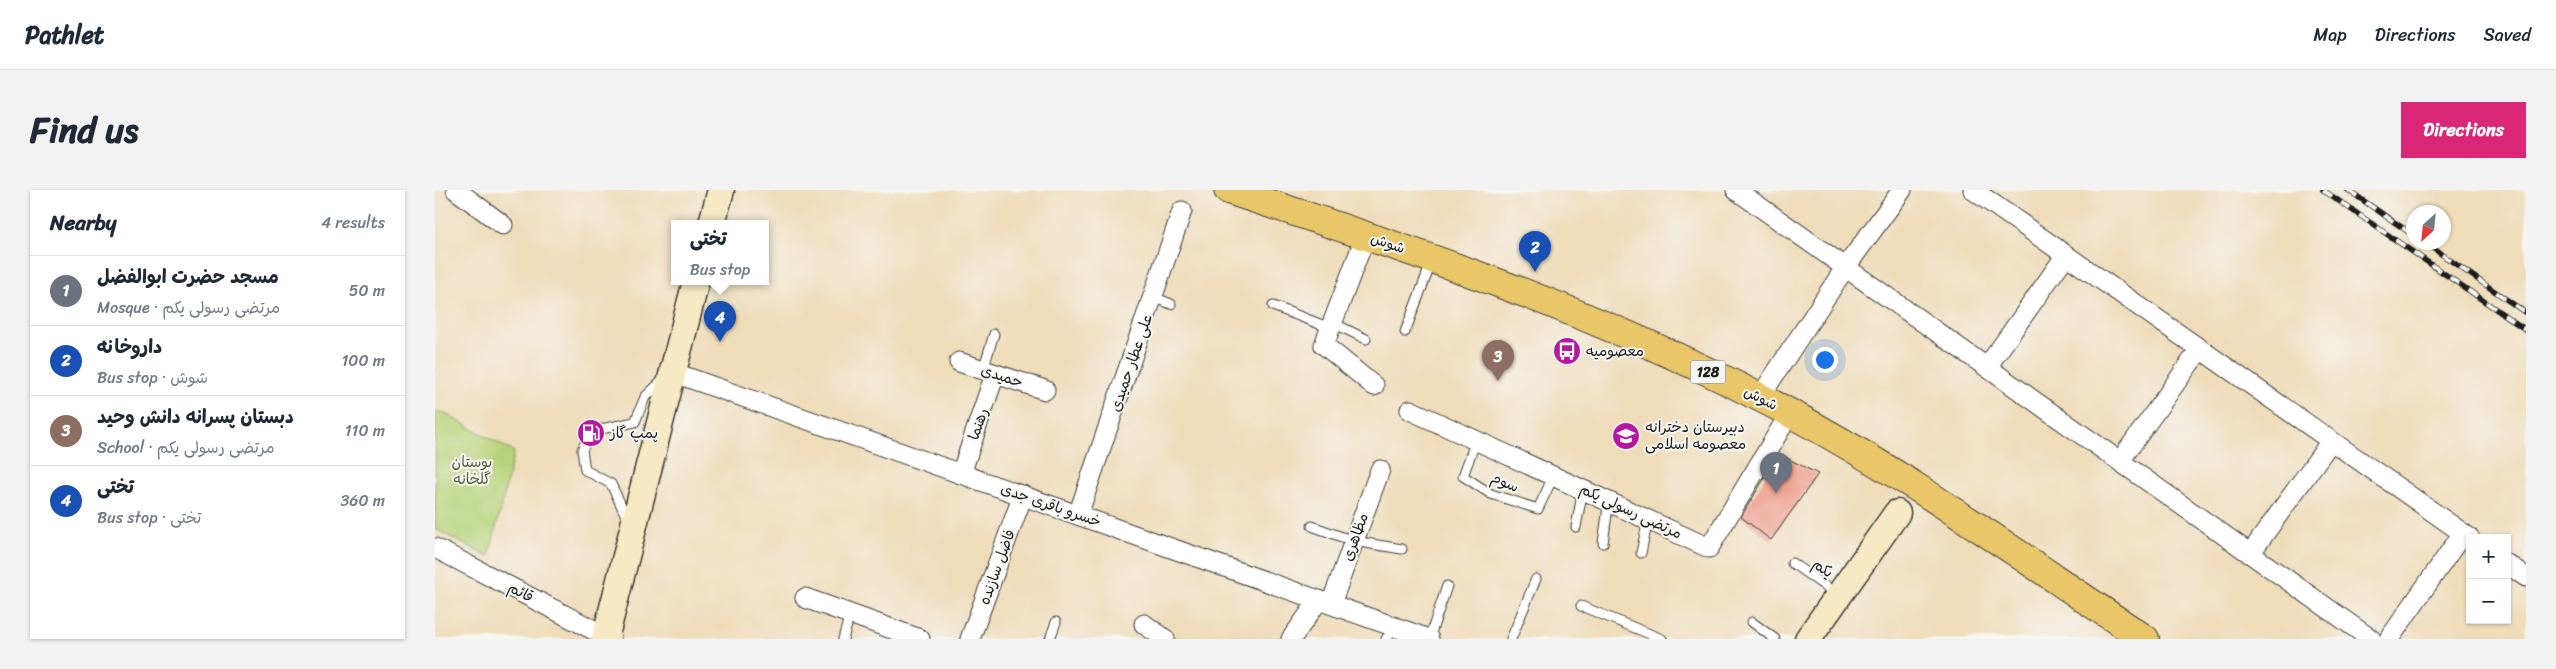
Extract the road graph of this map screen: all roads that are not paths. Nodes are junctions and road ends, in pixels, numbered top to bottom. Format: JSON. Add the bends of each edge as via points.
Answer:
{"nodes":[{"id":1,"x":456,"y":190,"type":"edge"},
{"id":2,"x":721,"y":190,"type":"edge"},
{"id":3,"x":1228,"y":190,"type":"edge"},
{"id":4,"x":1736,"y":190,"type":"edge"},
{"id":5,"x":1902,"y":190,"type":"edge"},
{"id":6,"x":1973,"y":190,"type":"edge"},
{"id":7,"x":1182,"y":211,"type":"dead end"},
{"id":8,"x":713,"y":220,"type":"edge"},
{"id":9,"x":503,"y":226,"type":"dead end"},
{"id":10,"x":1366,"y":235,"type":"junction"},
{"id":11,"x":2066,"y":255,"type":"junction"},
{"id":12,"x":1433,"y":258,"type":"junction"},
{"id":13,"x":1845,"y":268,"type":"junction"},
{"id":14,"x":695,"y":285,"type":"edge"},
{"id":15,"x":1153,"y":297,"type":"junction"},
{"id":16,"x":1171,"y":304,"type":"dead end"},
{"id":17,"x":1273,"y":306,"type":"dead end"},
{"id":18,"x":1329,"y":332,"type":"junction"},
{"id":19,"x":1405,"y":332,"type":"dead end"},
{"id":20,"x":994,"y":334,"type":"dead end"},
{"id":21,"x":1366,"y":339,"type":"dead end"},
{"id":22,"x":2200,"y":349,"type":"junction"},
{"id":23,"x":959,"y":362,"type":"dead end"},
{"id":24,"x":1987,"y":367,"type":"junction"},
{"id":25,"x":672,"y":372,"type":"junction"},
{"id":26,"x":989,"y":372,"type":"junction"},
{"id":27,"x":1374,"y":386,"type":"dead end"},
{"id":28,"x":1045,"y":390,"type":"dead end"},
{"id":29,"x":1760,"y":397,"type":"junction"},
{"id":30,"x":1410,"y":410,"type":"dead end"},
{"id":31,"x":1790,"y":413,"type":"junction"},
{"id":32,"x":1476,"y":440,"type":"junction"},
{"id":33,"x":2331,"y":441,"type":"junction"},
{"id":34,"x":2120,"y":461,"type":"junction"},
{"id":35,"x":1381,"y":470,"type":"dead end"},
{"id":36,"x":961,"y":474,"type":"junction"},
{"id":37,"x":1554,"y":475,"type":"junction"},
{"id":38,"x":1583,"y":488,"type":"junction"},
{"id":39,"x":1023,"y":495,"type":"junction"},
{"id":40,"x":1609,"y":500,"type":"junction"},
{"id":41,"x":1897,"y":513,"type":"dead end"},
{"id":42,"x":1078,"y":515,"type":"junction"},
{"id":43,"x":1648,"y":518,"type":"junction"},
{"id":44,"x":1312,"y":526,"type":"dead end"},
{"id":45,"x":1576,"y":527,"type":"dead end"},
{"id":46,"x":633,"y":529,"type":"junction"},
{"id":47,"x":2466,"y":535,"type":"edge"},
{"id":48,"x":1353,"y":541,"type":"junction"},
{"id":49,"x":1603,"y":543,"type":"dead end"},
{"id":50,"x":435,"y":548,"type":"edge"},
{"id":51,"x":1402,"y":548,"type":"dead end"},
{"id":52,"x":1641,"y":553,"type":"dead end"},
{"id":53,"x":2250,"y":554,"type":"junction"},
{"id":54,"x":1792,"y":563,"type":"dead end"},
{"id":55,"x":2511,"y":567,"type":"edge"},
{"id":56,"x":2526,"y":577,"type":"edge"},
{"id":57,"x":1536,"y":579,"type":"dead end"},
{"id":58,"x":1447,"y":586,"type":"dead end"},
{"id":59,"x":1839,"y":596,"type":"junction"},
{"id":60,"x":805,"y":598,"type":"dead end"},
{"id":61,"x":1325,"y":602,"type":"junction"},
{"id":62,"x":1581,"y":606,"type":"dead end"},
{"id":63,"x":850,"y":614,"type":"junction"},
{"id":64,"x":1056,"y":622,"type":"dead end"},
{"id":65,"x":1752,"y":622,"type":"dead end"},
{"id":66,"x":1144,"y":624,"type":"dead end"},
{"id":67,"x":1391,"y":633,"type":"edge"},
{"id":68,"x":1639,"y":635,"type":"edge"},
{"id":69,"x":607,"y":638,"type":"edge"},
{"id":70,"x":843,"y":639,"type":"edge"},
{"id":71,"x":920,"y":639,"type":"edge"},
{"id":72,"x":970,"y":639,"type":"edge"},
{"id":73,"x":1050,"y":639,"type":"edge"},
{"id":74,"x":1165,"y":639,"type":"edge"},
{"id":75,"x":1291,"y":639,"type":"edge"},
{"id":76,"x":1429,"y":639,"type":"edge"},
{"id":77,"x":1511,"y":639,"type":"edge"},
{"id":78,"x":1662,"y":639,"type":"edge"},
{"id":79,"x":1775,"y":639,"type":"edge"},
{"id":80,"x":1808,"y":639,"type":"edge"},
{"id":81,"x":2145,"y":639,"type":"edge"},
{"id":82,"x":2371,"y":639,"type":"edge"},
{"id":83,"x":2389,"y":639,"type":"edge"}],
"edges":[{"from":1,"to":9,"type":"street"},
{"from":2,"to":8,"type":"main road"},
{"from":3,"to":10,"type":"main road","name":"شوش","number":"128"},
{"from":4,"to":13,"type":"street"},
{"from":5,"to":13,"type":"street"},
{"from":6,"to":11,"type":"street"},
{"from":7,"to":15,"type":"street","name":"علی عطار حمیدی"},
{"from":10,"to":12,"type":"main road","name":"شوش","number":"128"},
{"from":10,"to":18,"type":"street"},
{"from":11,"to":22,"type":"street"},
{"from":11,"to":24,"type":"street"},
{"from":12,"to":19,"type":"lane"},
{"from":12,"to":29,"type":"main road","name":"شوش","number":"128","via":[[1613,328]]},
{"from":13,"to":24,"type":"street"},
{"from":13,"to":29,"type":"street"},
{"from":14,"to":25,"type":"main road"},
{"from":15,"to":16,"type":"lane"},
{"from":15,"to":42,"type":"street","name":"علی عطار حمیدی"},
{"from":17,"to":18,"type":"lane"},
{"from":18,"to":21,"type":"lane"},
{"from":18,"to":27,"type":"street"},
{"from":20,"to":26,"type":"lane"},
{"from":22,"to":33,"type":"street"},
{"from":22,"to":34,"type":"street"},
{"from":23,"to":26,"type":"street","name":"حمیدی"},
{"from":24,"to":34,"type":"street"},
{"from":25,"to":36,"type":"street","name":"خسرو باقری جدی"},
{"from":25,"to":46,"type":"main road"},
{"from":25,"to":46,"type":"lane","via":[[645,397],[635,422],[591,431],[582,450],[585,470],[611,484]]},
{"from":26,"to":28,"type":"street","name":"حمیدی"},
{"from":26,"to":36,"type":"street","name":"رهنما"},
{"from":29,"to":31,"type":"main road","name":"شوش","number":"128"},
{"from":30,"to":32,"type":"street","name":"مرتضی رسولی یکم"},
{"from":31,"to":43,"type":"street","name":"مرتضی رسولی یکم","via":[[1709,548]]},
{"from":31,"to":81,"type":"main road","name":"شوش","number":"128","via":[[1915,486]]},
{"from":32,"to":37,"type":"street","name":"مرتضی رسولی یکم"},
{"from":32,"to":37,"type":"lane","name":"سوم","via":[[1463,476],[1491,494],[1538,509]]},
{"from":33,"to":47,"type":"street"},
{"from":33,"to":53,"type":"street"},
{"from":34,"to":53,"type":"street"},
{"from":35,"to":48,"type":"street","name":"مظاهری"},
{"from":36,"to":39,"type":"street","name":"خسرو باقری جدی"},
{"from":37,"to":38,"type":"street","name":"مرتضی رسولی یکم"},
{"from":38,"to":40,"type":"street","name":"مرتضی رسولی یکم"},
{"from":38,"to":45,"type":"lane"},
{"from":39,"to":42,"type":"street","name":"خسرو باقری جدی"},
{"from":39,"to":72,"type":"street","name":"فاضل سازنده"},
{"from":40,"to":43,"type":"street","name":"مرتضی رسولی یکم"},
{"from":40,"to":49,"type":"lane"},
{"from":41,"to":59,"type":"main road"},
{"from":42,"to":61,"type":"street","name":"خسرو باقری جدی"},
{"from":43,"to":52,"type":"lane"},
{"from":44,"to":48,"type":"lane"},
{"from":46,"to":69,"type":"main road"},
{"from":47,"to":83,"type":"street"},
{"from":48,"to":51,"type":"lane"},
{"from":48,"to":61,"type":"street","name":"مظاهری"},
{"from":50,"to":69,"type":"street","name":"قائم"},
{"from":53,"to":82,"type":"street"},
{"from":54,"to":59,"type":"lane","name":"یکم"},
{"from":55,"to":56,"type":"street"},
{"from":57,"to":77,"type":"lane"},
{"from":58,"to":76,"type":"lane"},
{"from":59,"to":80,"type":"main road"},
{"from":60,"to":63,"type":"street"},
{"from":61,"to":67,"type":"street","name":"خسرو باقری جدی"},
{"from":61,"to":75,"type":"street","name":"مظاهری"},
{"from":62,"to":68,"type":"lane"},
{"from":63,"to":70,"type":"lane"},
{"from":63,"to":71,"type":"street"},
{"from":64,"to":73,"type":"lane"},
{"from":65,"to":79,"type":"lane"},
{"from":66,"to":74,"type":"street"},
{"from":67,"to":76,"type":"street","name":"خسرو باقری جدی"},
{"from":68,"to":78,"type":"lane"}]}
